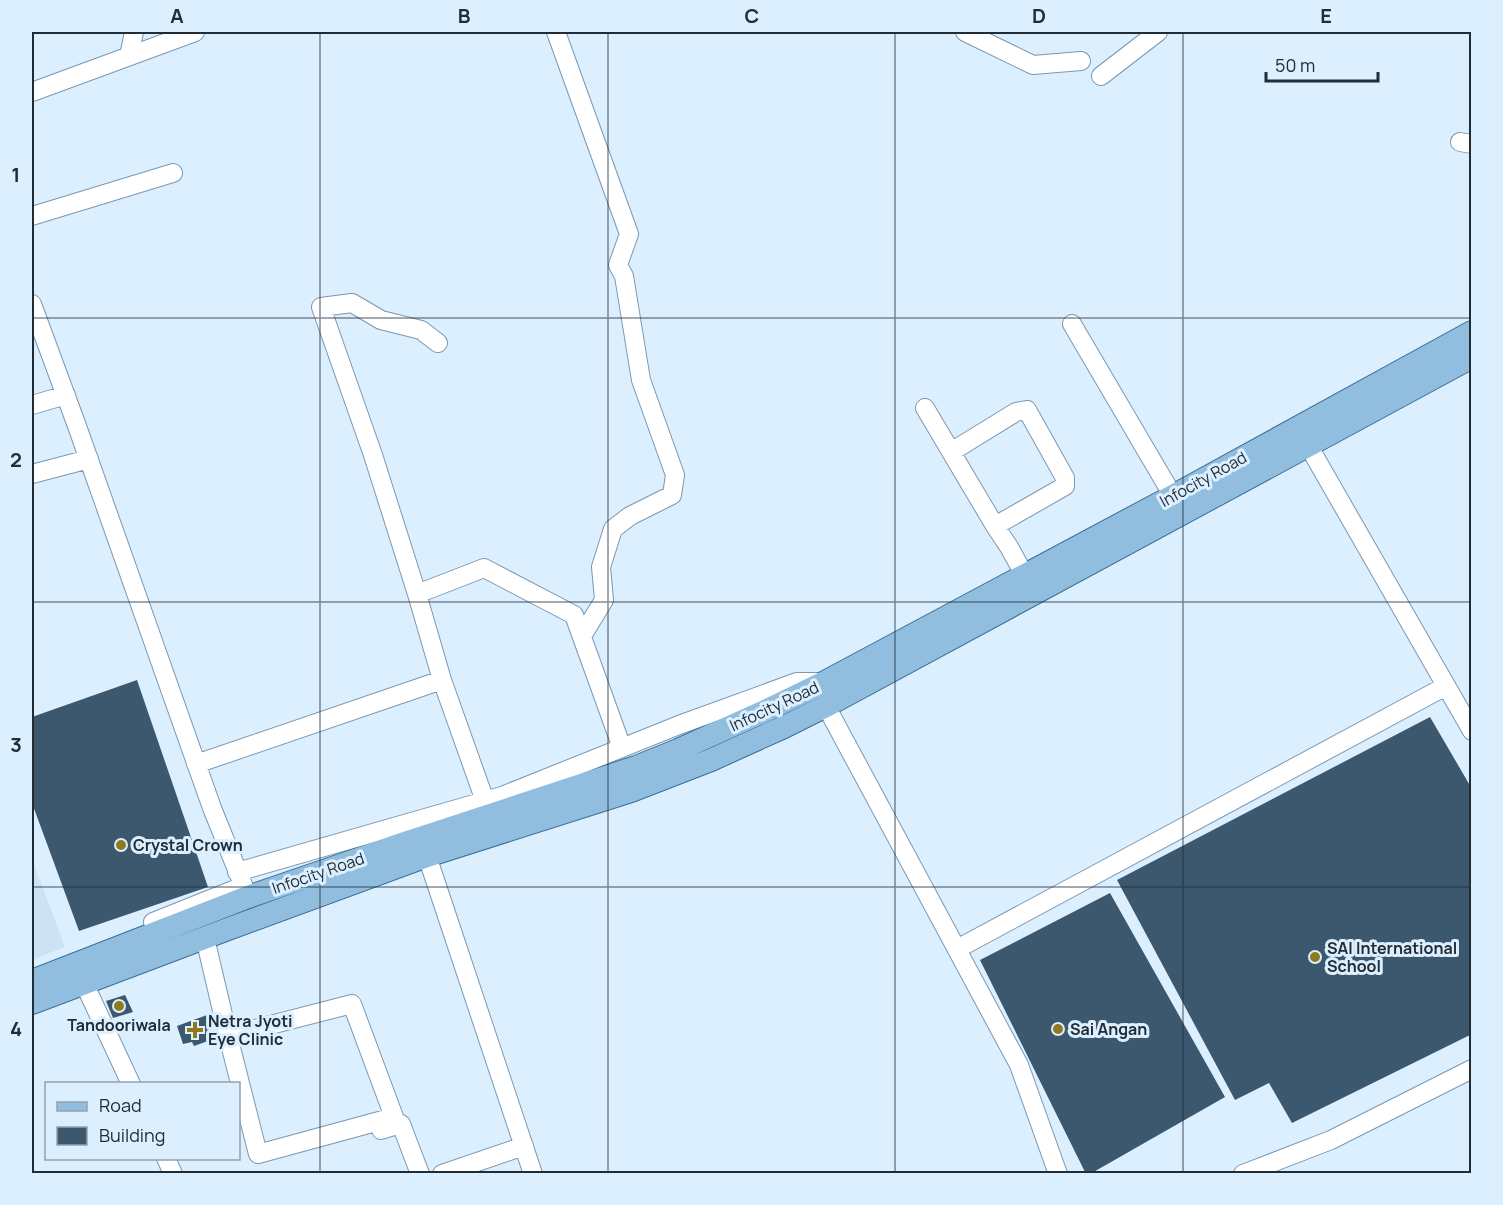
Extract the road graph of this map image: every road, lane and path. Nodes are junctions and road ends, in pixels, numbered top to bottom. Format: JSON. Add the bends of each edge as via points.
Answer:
{"nodes":[{"id":1,"x":134,"y":32,"type":"edge"},
{"id":2,"x":195,"y":32,"type":"edge"},
{"id":3,"x":556,"y":32,"type":"edge"},
{"id":4,"x":965,"y":32,"type":"edge"},
{"id":5,"x":1158,"y":32,"type":"edge"},
{"id":6,"x":129,"y":56,"type":"junction"},
{"id":7,"x":1081,"y":61,"type":"dead end"},
{"id":8,"x":1101,"y":76,"type":"dead end"},
{"id":9,"x":32,"y":92,"type":"edge"},
{"id":10,"x":173,"y":173,"type":"dead end"},
{"id":11,"x":32,"y":216,"type":"edge"},
{"id":12,"x":32,"y":304,"type":"edge"},
{"id":13,"x":1072,"y":324,"type":"dead end"},
{"id":14,"x":1472,"y":332,"type":"edge"},
{"id":15,"x":438,"y":343,"type":"dead end"},
{"id":16,"x":1472,"y":357,"type":"edge"},
{"id":17,"x":1418,"y":374,"type":"junction"},
{"id":18,"x":66,"y":395,"type":"junction"},
{"id":19,"x":32,"y":405,"type":"edge"},
{"id":20,"x":925,"y":408,"type":"dead end"},
{"id":21,"x":1308,"y":445,"type":"junction"},
{"id":22,"x":951,"y":452,"type":"junction"},
{"id":23,"x":89,"y":459,"type":"junction"},
{"id":24,"x":32,"y":474,"type":"edge"},
{"id":25,"x":1173,"y":496,"type":"junction"},
{"id":26,"x":994,"y":526,"type":"junction"},
{"id":27,"x":1025,"y":576,"type":"junction"},
{"id":28,"x":417,"y":594,"type":"junction"},
{"id":29,"x":964,"y":620,"type":"junction"},
{"id":30,"x":582,"y":636,"type":"junction"},
{"id":31,"x":442,"y":680,"type":"junction"},
{"id":32,"x":825,"y":682,"type":"junction"},
{"id":33,"x":1446,"y":686,"type":"junction"},
{"id":34,"x":826,"y":706,"type":"junction"},
{"id":35,"x":1472,"y":731,"type":"edge"},
{"id":36,"x":622,"y":748,"type":"junction"},
{"id":37,"x":196,"y":764,"type":"junction"},
{"id":38,"x":485,"y":801,"type":"junction"},
{"id":39,"x":553,"y":806,"type":"junction"},
{"id":40,"x":427,"y":856,"type":"junction"},
{"id":41,"x":242,"y":885,"type":"junction"},
{"id":42,"x":205,"y":938,"type":"junction"},
{"id":43,"x":957,"y":949,"type":"junction"},
{"id":44,"x":32,"y":970,"type":"edge"},
{"id":45,"x":32,"y":981,"type":"edge"},
{"id":46,"x":84,"y":982,"type":"junction"},
{"id":47,"x":32,"y":1003,"type":"edge"},
{"id":48,"x":228,"y":1036,"type":"junction"},
{"id":49,"x":1472,"y":1069,"type":"edge"},
{"id":50,"x":131,"y":1082,"type":"edge"},
{"id":51,"x":240,"y":1082,"type":"edge"},
{"id":52,"x":240,"y":1083,"type":"edge"},
{"id":53,"x":524,"y":1146,"type":"junction"},
{"id":54,"x":254,"y":1167,"type":"dead end"},
{"id":55,"x":420,"y":1173,"type":"edge"},
{"id":56,"x":442,"y":1173,"type":"edge"},
{"id":57,"x":533,"y":1173,"type":"edge"},
{"id":58,"x":1058,"y":1173,"type":"edge"},
{"id":59,"x":1243,"y":1173,"type":"edge"}],
"edges":[{"from":1,"to":6,"type":"street"},
{"from":2,"to":6,"type":"street"},
{"from":3,"to":30,"type":"street","via":[[628,234],[618,265],[624,276],[641,380],[675,475],[672,495],[630,516],[613,530],[601,567],[604,600]]},
{"from":4,"to":7,"type":"street","via":[[1034,65]]},
{"from":5,"to":8,"type":"street"},
{"from":6,"to":9,"type":"street"},
{"from":10,"to":11,"type":"street"},
{"from":12,"to":18,"type":"street"},
{"from":13,"to":25,"type":"street"},
{"from":14,"to":17,"type":"main road","name":"Infocity Road"},
{"from":15,"to":28,"type":"street","via":[[421,330],[381,320],[352,303],[321,307]]},
{"from":16,"to":17,"type":"main road","name":"Infocity Road"},
{"from":17,"to":21,"type":"main road","name":"Infocity Road"},
{"from":17,"to":25,"type":"main road","name":"Infocity Road"},
{"from":18,"to":19,"type":"street"},
{"from":18,"to":23,"type":"street"},
{"from":20,"to":22,"type":"street"},
{"from":21,"to":29,"type":"main road","name":"Infocity Road"},
{"from":21,"to":33,"type":"street"},
{"from":22,"to":26,"type":"street"},
{"from":22,"to":26,"type":"street","via":[[1016,412],[1027,410],[1065,478],[1065,486]]},
{"from":23,"to":24,"type":"street"},
{"from":23,"to":37,"type":"street"},
{"from":25,"to":27,"type":"main road","name":"Infocity Road"},
{"from":26,"to":27,"type":"street"},
{"from":27,"to":29,"type":"main road","name":"Infocity Road"},
{"from":28,"to":30,"type":"street","via":[[484,568],[574,615]]},
{"from":28,"to":31,"type":"street"},
{"from":29,"to":32,"type":"main road","name":"Infocity Road"},
{"from":29,"to":34,"type":"main road","name":"Infocity Road"},
{"from":30,"to":36,"type":"street"},
{"from":31,"to":37,"type":"street"},
{"from":31,"to":38,"type":"street"},
{"from":32,"to":36,"type":"street","via":[[798,682]]},
{"from":32,"to":39,"type":"main road","name":"Infocity Road"},
{"from":33,"to":35,"type":"street"},
{"from":33,"to":43,"type":"street"},
{"from":34,"to":39,"type":"main road","name":"Infocity Road","via":[[711,760],[631,791]]},
{"from":34,"to":43,"type":"street"},
{"from":36,"to":38,"type":"street"},
{"from":37,"to":41,"type":"street"},
{"from":38,"to":41,"type":"street"},
{"from":39,"to":40,"type":"main road","name":"Infocity Road"},
{"from":39,"to":41,"type":"main road","name":"Infocity Road"},
{"from":40,"to":42,"type":"main road","name":"Infocity Road"},
{"from":40,"to":53,"type":"street"},
{"from":41,"to":44,"type":"street"},
{"from":41,"to":45,"type":"main road","name":"Infocity Road"},
{"from":42,"to":46,"type":"main road","name":"Infocity Road"},
{"from":42,"to":48,"type":"street"},
{"from":43,"to":58,"type":"street","via":[[1019,1065]]},
{"from":46,"to":47,"type":"main road","name":"Infocity Road"},
{"from":46,"to":50,"type":"street"},
{"from":48,"to":51,"type":"street"},
{"from":48,"to":52,"type":"street","via":[[352,1004],[394,1117],[258,1154]]},
{"from":49,"to":59,"type":"street","via":[[1330,1140]]},
{"from":53,"to":56,"type":"street"},
{"from":53,"to":57,"type":"street"},
{"from":54,"to":55,"type":"street","via":[[401,1124]]}]}
